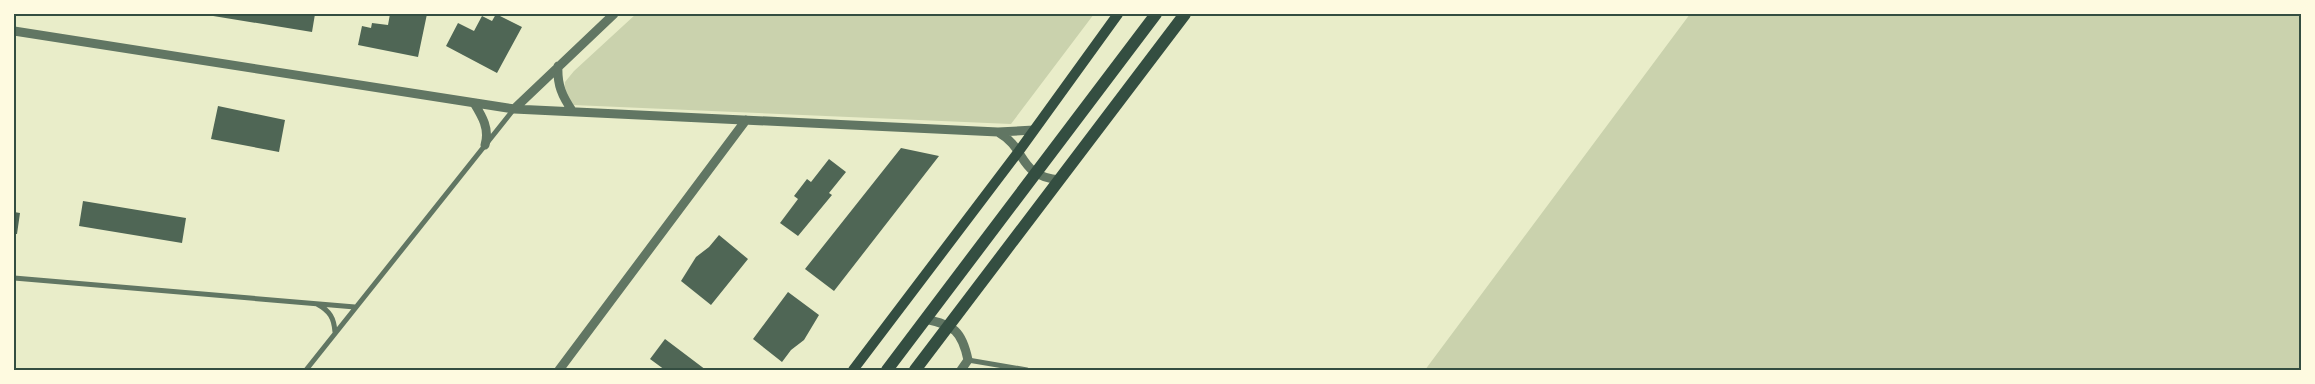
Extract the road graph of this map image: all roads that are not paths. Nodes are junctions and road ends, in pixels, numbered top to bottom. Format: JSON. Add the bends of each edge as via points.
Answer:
{"nodes":[{"id":1,"x":614,"y":14,"type":"edge"},
{"id":2,"x":1118,"y":14,"type":"edge"},
{"id":3,"x":1156,"y":14,"type":"edge"},
{"id":4,"x":1185,"y":14,"type":"edge"},
{"id":5,"x":14,"y":31,"type":"edge"},
{"id":6,"x":558,"y":66,"type":"junction"},
{"id":7,"x":474,"y":103,"type":"junction"},
{"id":8,"x":514,"y":109,"type":"junction"},
{"id":9,"x":572,"y":112,"type":"junction"},
{"id":10,"x":746,"y":120,"type":"junction"},
{"id":11,"x":1034,"y":130,"type":"junction"},
{"id":12,"x":998,"y":132,"type":"junction"},
{"id":13,"x":485,"y":145,"type":"junction"},
{"id":14,"x":1019,"y":151,"type":"junction"},
{"id":15,"x":1036,"y":174,"type":"junction"},
{"id":16,"x":1060,"y":180,"type":"junction"},
{"id":17,"x":14,"y":278,"type":"edge"},
{"id":18,"x":314,"y":303,"type":"junction"},
{"id":19,"x":355,"y":306,"type":"junction"},
{"id":20,"x":925,"y":319,"type":"junction"},
{"id":21,"x":949,"y":326,"type":"junction"},
{"id":22,"x":335,"y":333,"type":"junction"},
{"id":23,"x":968,"y":360,"type":"junction"},
{"id":24,"x":306,"y":370,"type":"edge"},
{"id":25,"x":559,"y":370,"type":"edge"},
{"id":26,"x":853,"y":370,"type":"edge"},
{"id":27,"x":887,"y":370,"type":"edge"},
{"id":28,"x":915,"y":370,"type":"edge"},
{"id":29,"x":961,"y":370,"type":"edge"},
{"id":30,"x":1027,"y":370,"type":"edge"}],
"edges":[{"from":1,"to":6,"type":"street"},
{"from":2,"to":11,"type":"main road"},
{"from":3,"to":15,"type":"main road"},
{"from":4,"to":16,"type":"main road"},
{"from":5,"to":7,"type":"street"},
{"from":6,"to":8,"type":"street"},
{"from":6,"to":9,"type":"street","via":[[560,92]]},
{"from":7,"to":8,"type":"street"},
{"from":7,"to":13,"type":"street","via":[[486,126]]},
{"from":8,"to":9,"type":"street"},
{"from":8,"to":13,"type":"street"},
{"from":9,"to":10,"type":"street"},
{"from":10,"to":12,"type":"street"},
{"from":10,"to":25,"type":"street"},
{"from":11,"to":12,"type":"street"},
{"from":11,"to":14,"type":"main road"},
{"from":12,"to":14,"type":"street"},
{"from":13,"to":19,"type":"street"},
{"from":14,"to":15,"type":"street","via":[[1026,166]]},
{"from":14,"to":26,"type":"main road"},
{"from":15,"to":16,"type":"street"},
{"from":15,"to":20,"type":"main road"},
{"from":16,"to":21,"type":"main road"},
{"from":17,"to":18,"type":"street"},
{"from":18,"to":19,"type":"street"},
{"from":18,"to":22,"type":"street","via":[[333,317]]},
{"from":19,"to":22,"type":"street"},
{"from":20,"to":21,"type":"street"},
{"from":20,"to":27,"type":"main road"},
{"from":21,"to":23,"type":"street","via":[[960,333]]},
{"from":21,"to":28,"type":"main road"},
{"from":22,"to":24,"type":"street"},
{"from":23,"to":29,"type":"street"},
{"from":23,"to":30,"type":"street"}]}
